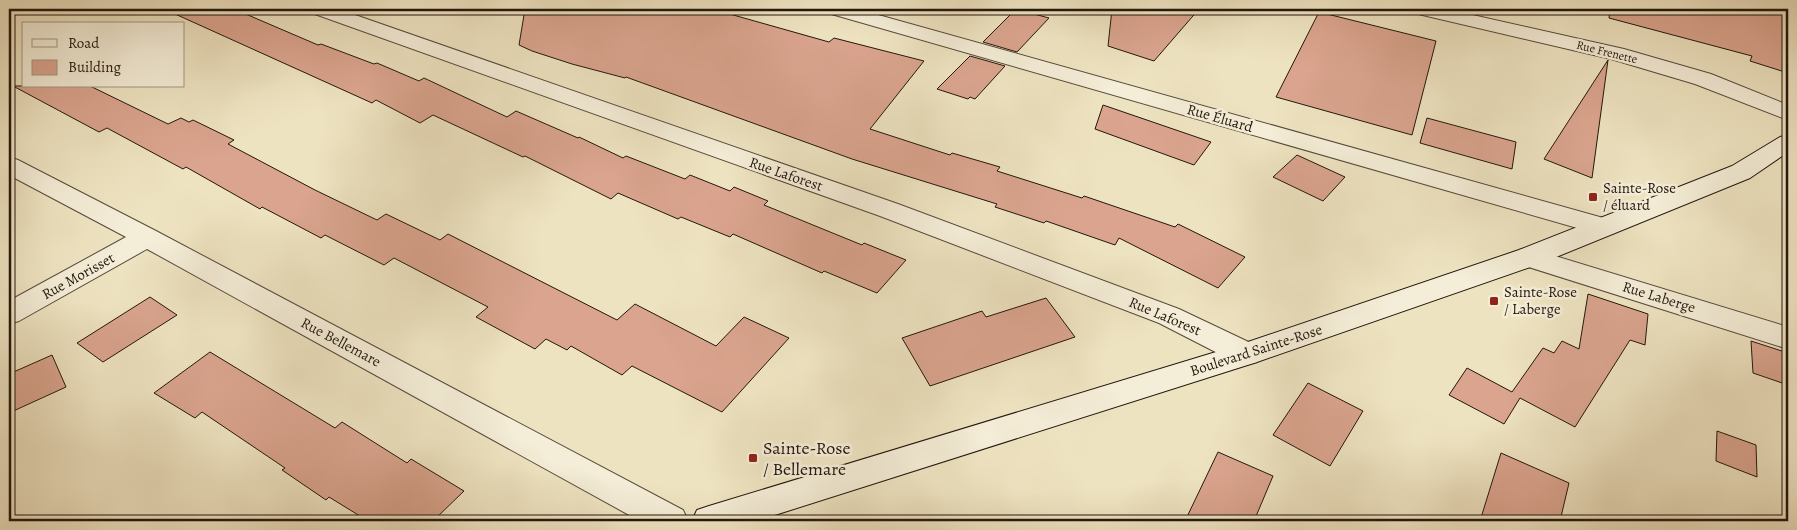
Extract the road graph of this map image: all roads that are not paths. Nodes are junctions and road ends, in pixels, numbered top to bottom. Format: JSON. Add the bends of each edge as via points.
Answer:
{"nodes":[{"id":1,"x":318,"y":9,"type":"edge"},
{"id":2,"x":835,"y":9,"type":"edge"},
{"id":3,"x":1421,"y":9,"type":"edge"},
{"id":4,"x":1788,"y":113,"type":"edge"},
{"id":5,"x":1788,"y":142,"type":"edge"},
{"id":6,"x":9,"y":165,"type":"edge"},
{"id":7,"x":1605,"y":227,"type":"junction"},
{"id":8,"x":147,"y":237,"type":"junction"},
{"id":9,"x":1529,"y":257,"type":"junction"},
{"id":10,"x":9,"y":314,"type":"edge"},
{"id":11,"x":1788,"y":338,"type":"edge"},
{"id":12,"x":1246,"y":354,"type":"junction"},
{"id":13,"x":671,"y":521,"type":"edge"},
{"id":14,"x":709,"y":521,"type":"edge"}],
"edges":[{"from":1,"to":12,"type":"street","name":"Rue Laforest","via":[[890,210],[1169,316]]},
{"from":2,"to":7,"type":"street","name":"Rue Éluard"},
{"from":3,"to":4,"type":"street","name":"Rue Frenette","via":[[1616,54],[1703,79]]},
{"from":5,"to":7,"type":"street","name":"Boulevard Sainte-Rose","via":[[1741,172]]},
{"from":6,"to":8,"type":"street","name":"Rue Bellemare"},
{"from":7,"to":9,"type":"street","name":"Boulevard Sainte-Rose"},
{"from":8,"to":10,"type":"street","name":"Rue Morisset"},
{"from":8,"to":13,"type":"street","name":"Rue Bellemare"},
{"from":9,"to":11,"type":"street","name":"Rue Laberge"},
{"from":9,"to":12,"type":"street","name":"Boulevard Sainte-Rose"},
{"from":12,"to":14,"type":"street","name":"Boulevard Sainte-Rose"}]}
